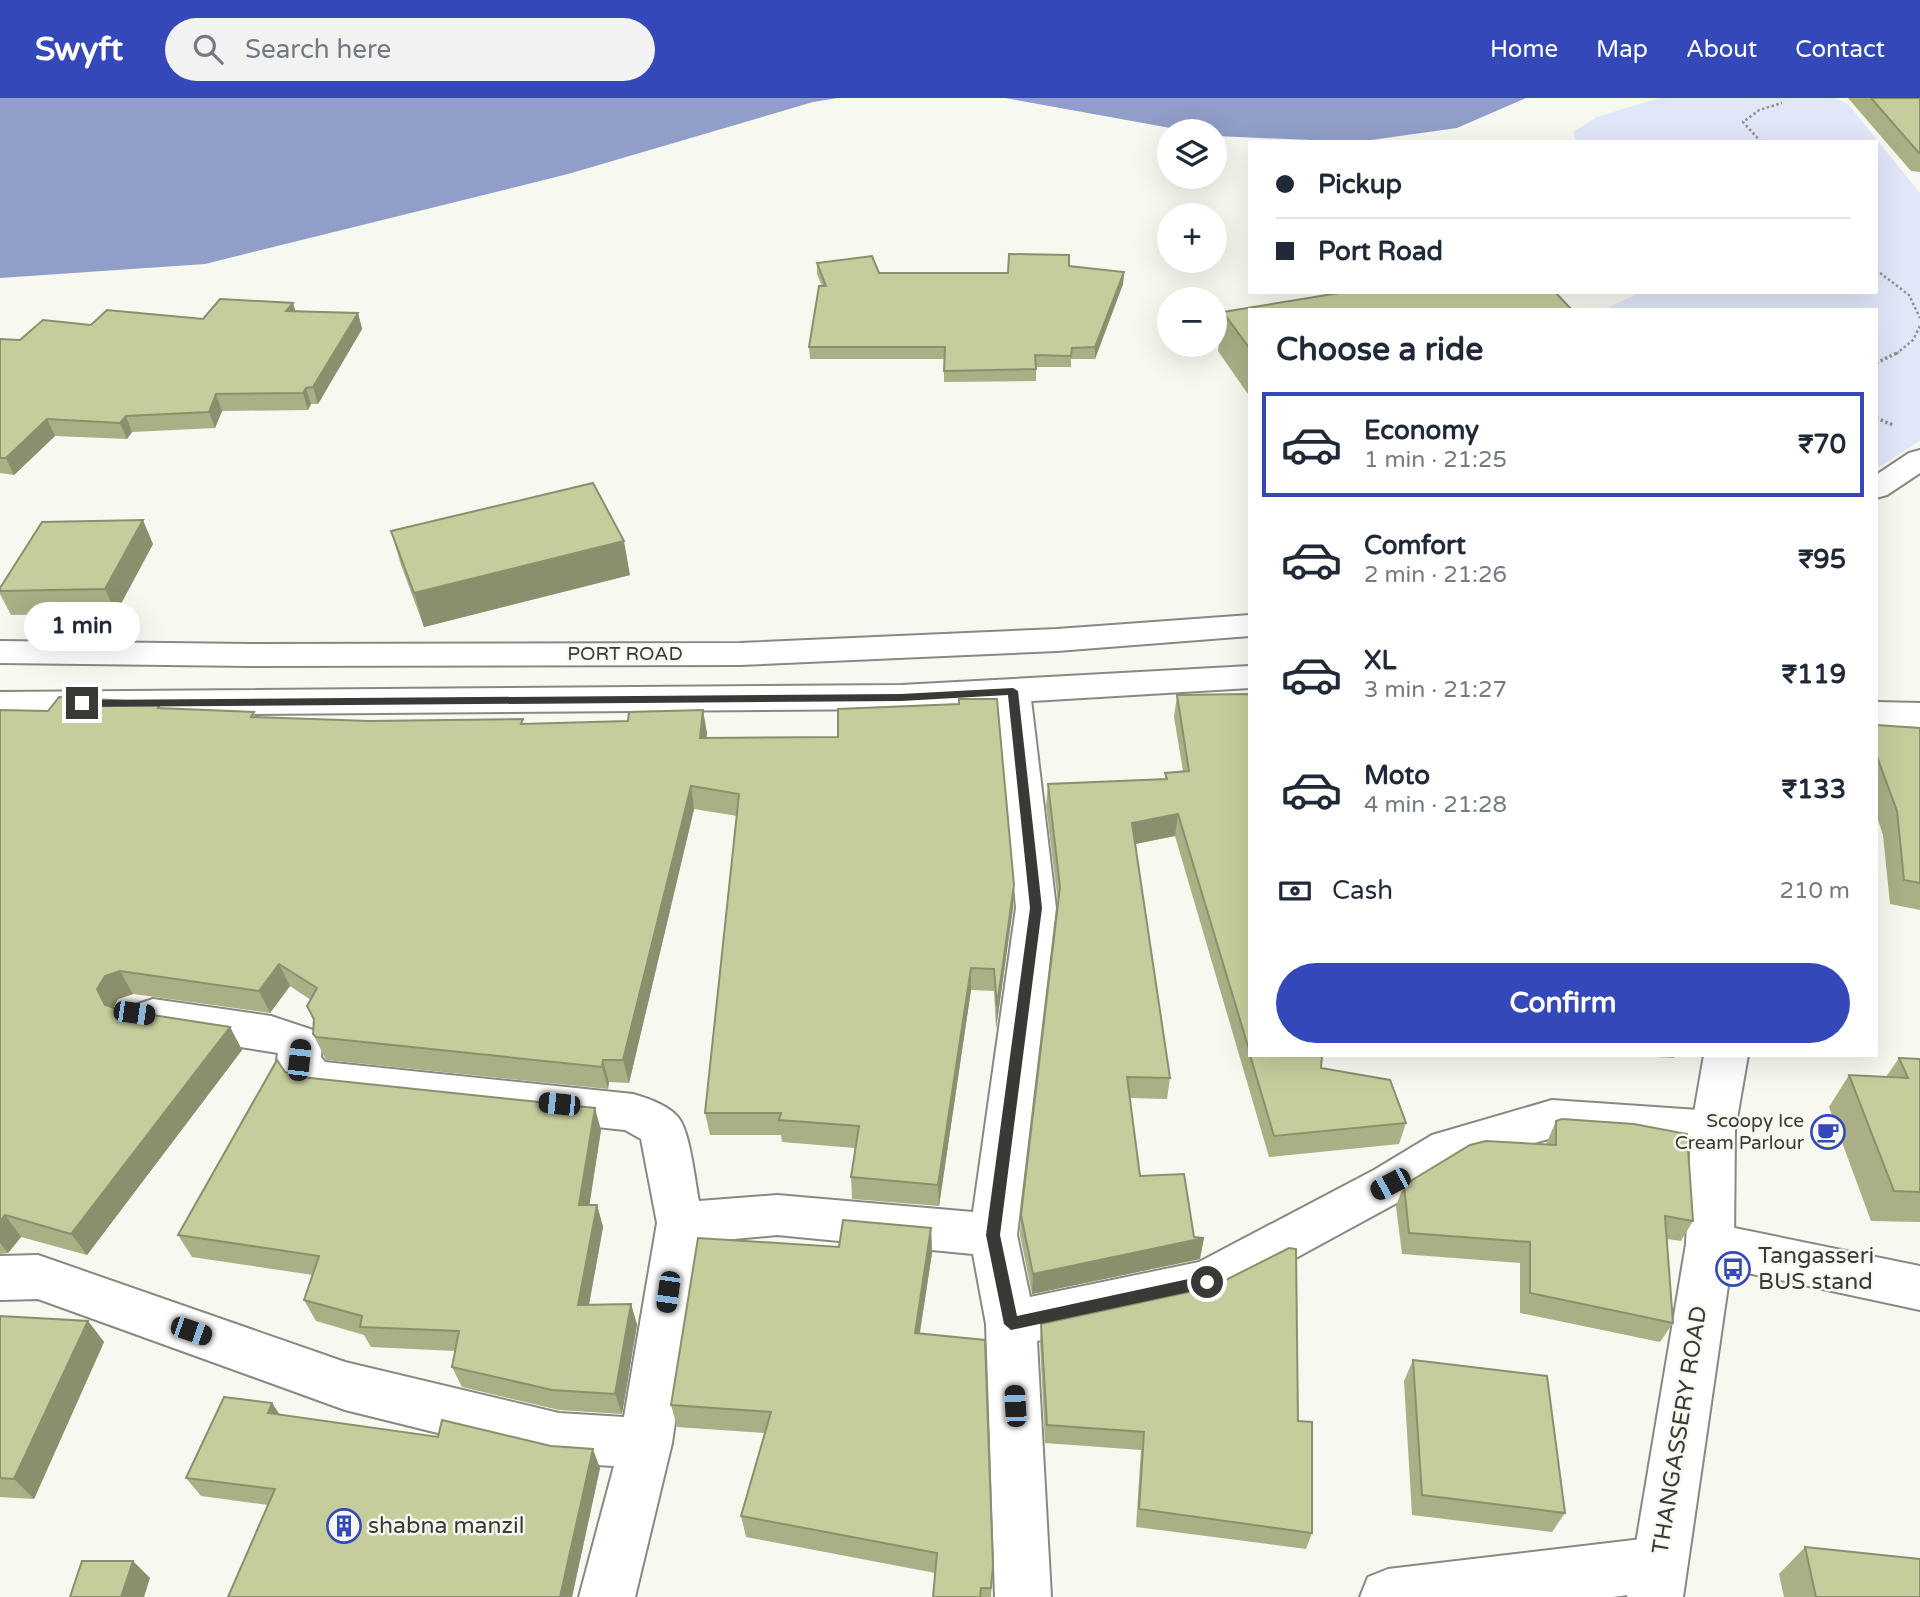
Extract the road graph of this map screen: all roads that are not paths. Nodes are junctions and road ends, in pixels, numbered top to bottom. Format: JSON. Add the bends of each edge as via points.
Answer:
{"nodes":[{"id":1,"x":1920,"y":459,"type":"edge"},
{"id":2,"x":1878,"y":488,"type":"edge"},
{"id":3,"x":1248,"y":625,"type":"edge"},
{"id":4,"x":0,"y":652,"type":"edge"},
{"id":5,"x":1248,"y":677,"type":"edge"},
{"id":6,"x":1013,"y":691,"type":"junction"},
{"id":7,"x":0,"y":704,"type":"edge"},
{"id":8,"x":1878,"y":714,"type":"edge"},
{"id":9,"x":1920,"y":715,"type":"edge"},
{"id":10,"x":134,"y":1013,"type":"edge"},
{"id":11,"x":1726,"y":1057,"type":"edge"},
{"id":12,"x":1713,"y":1130,"type":"junction"},
{"id":13,"x":680,"y":1223,"type":"junction"},
{"id":14,"x":993,"y":1235,"type":"junction"},
{"id":15,"x":1710,"y":1244,"type":"junction"},
{"id":16,"x":0,"y":1278,"type":"edge"},
{"id":17,"x":1920,"y":1288,"type":"edge"},
{"id":18,"x":1011,"y":1324,"type":"junction"},
{"id":19,"x":646,"y":1443,"type":"junction"},
{"id":20,"x":1657,"y":1581,"type":"edge"},
{"id":21,"x":607,"y":1597,"type":"edge"},
{"id":22,"x":1023,"y":1597,"type":"edge"},
{"id":23,"x":1388,"y":1597,"type":"edge"}],
"edges":[{"from":1,"to":2,"type":"street"},
{"from":3,"to":4,"type":"street","name":"PORT ROAD","via":[[1057,640],[740,654]]},
{"from":5,"to":6,"type":"street"},
{"from":6,"to":7,"type":"street","via":[[901,697]]},
{"from":6,"to":14,"type":"street","via":[[1036,908]]},
{"from":8,"to":9,"type":"street"},
{"from":10,"to":13,"type":"street","via":[[271,1033],[301,1043],[299,1060],[312,1079],[633,1112],[662,1129]]},
{"from":11,"to":12,"type":"street","name":"THANGASSERY ROAD"},
{"from":12,"to":15,"type":"street","name":"THANGASSERY ROAD"},
{"from":12,"to":18,"type":"street","via":[[1552,1119],[1448,1149],[1207,1282]]},
{"from":13,"to":14,"type":"street","via":[[777,1215]]},
{"from":13,"to":19,"type":"street"},
{"from":14,"to":18,"type":"street"},
{"from":15,"to":17,"type":"street"},
{"from":15,"to":20,"type":"street","name":"THANGASSERY ROAD"},
{"from":16,"to":19,"type":"street","via":[[37,1277],[345,1386],[559,1438]]},
{"from":18,"to":22,"type":"street"},
{"from":19,"to":21,"type":"street"},
{"from":20,"to":23,"type":"street"}]}
